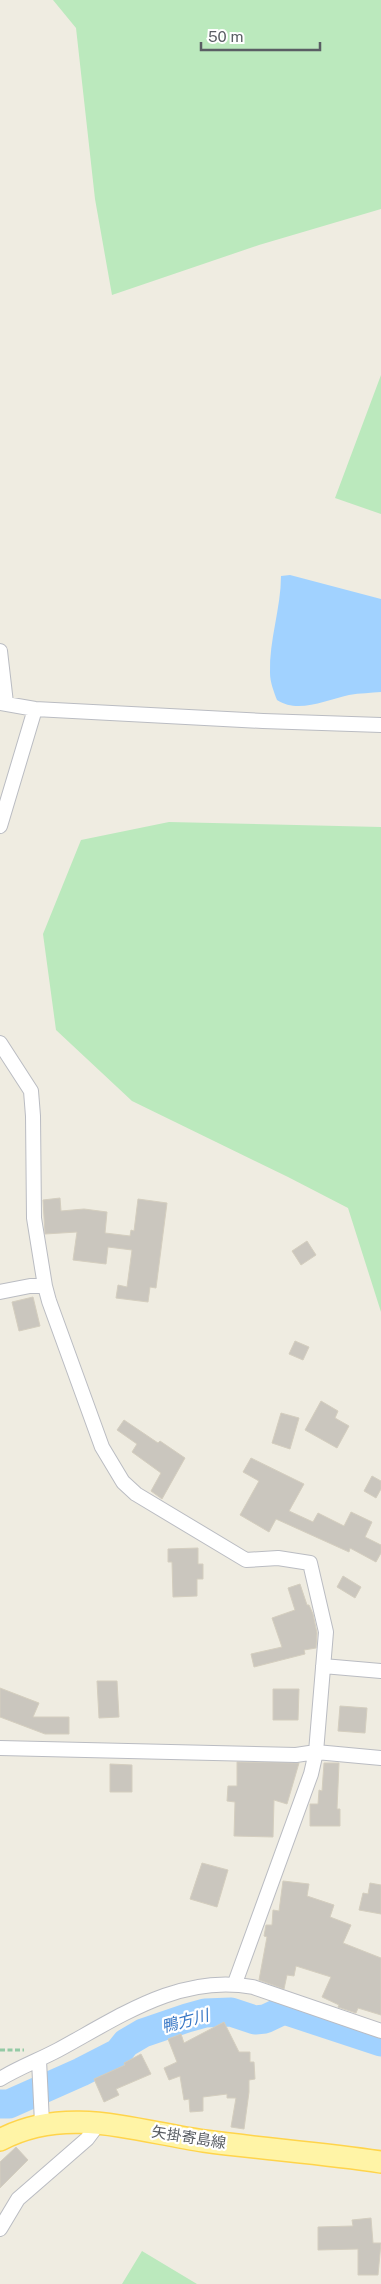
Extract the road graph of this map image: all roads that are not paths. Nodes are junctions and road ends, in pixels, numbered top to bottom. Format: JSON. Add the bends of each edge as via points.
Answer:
{"nodes":[{"id":1,"x":0,"y":651,"type":"edge"},
{"id":2,"x":3,"y":703,"type":"edge"},
{"id":3,"x":36,"y":709,"type":"junction"},
{"id":4,"x":381,"y":725,"type":"edge"},
{"id":5,"x":0,"y":826,"type":"edge"},
{"id":6,"x":0,"y":1043,"type":"edge"},
{"id":7,"x":45,"y":1286,"type":"junction"},
{"id":8,"x":0,"y":1292,"type":"edge"},
{"id":9,"x":323,"y":1666,"type":"junction"},
{"id":10,"x":381,"y":1671,"type":"edge"},
{"id":11,"x":0,"y":1748,"type":"edge"},
{"id":12,"x":316,"y":1752,"type":"junction"},
{"id":13,"x":381,"y":1758,"type":"edge"},
{"id":14,"x":235,"y":1983,"type":"junction"},
{"id":15,"x":381,"y":2031,"type":"edge"},
{"id":16,"x":39,"y":2064,"type":"junction"},
{"id":17,"x":0,"y":2079,"type":"edge"},
{"id":18,"x":99,"y":2123,"type":"junction"},
{"id":19,"x":42,"y":2124,"type":"junction"},
{"id":20,"x":0,"y":2140,"type":"edge"},
{"id":21,"x":381,"y":2162,"type":"edge"},
{"id":22,"x":0,"y":2229,"type":"edge"}],
"edges":[{"from":1,"to":2,"type":"street"},
{"from":2,"to":3,"type":"street"},
{"from":3,"to":4,"type":"street"},
{"from":3,"to":5,"type":"street"},
{"from":6,"to":7,"type":"street","via":[[31,1091],[34,1218]]},
{"from":7,"to":8,"type":"street"},
{"from":7,"to":9,"type":"street","via":[[102,1447],[123,1482],[136,1494],[246,1560],[278,1558],[310,1564],[326,1632]]},
{"from":9,"to":10,"type":"street"},
{"from":9,"to":12,"type":"street"},
{"from":11,"to":12,"type":"street"},
{"from":12,"to":13,"type":"street"},
{"from":12,"to":14,"type":"street","via":[[311,1774]]},
{"from":14,"to":15,"type":"street"},
{"from":14,"to":16,"type":"street","via":[[183,1989],[144,2003]]},
{"from":16,"to":17,"type":"street"},
{"from":16,"to":19,"type":"street"},
{"from":18,"to":19,"type":"main road","name":"矢掛寄島線","via":[[63,2121]]},
{"from":18,"to":21,"type":"main road","name":"矢掛寄島線","via":[[205,2141]]},
{"from":18,"to":22,"type":"street","via":[[87,2139],[18,2199]]},
{"from":19,"to":20,"type":"main road","name":"矢掛寄島線"}]}
